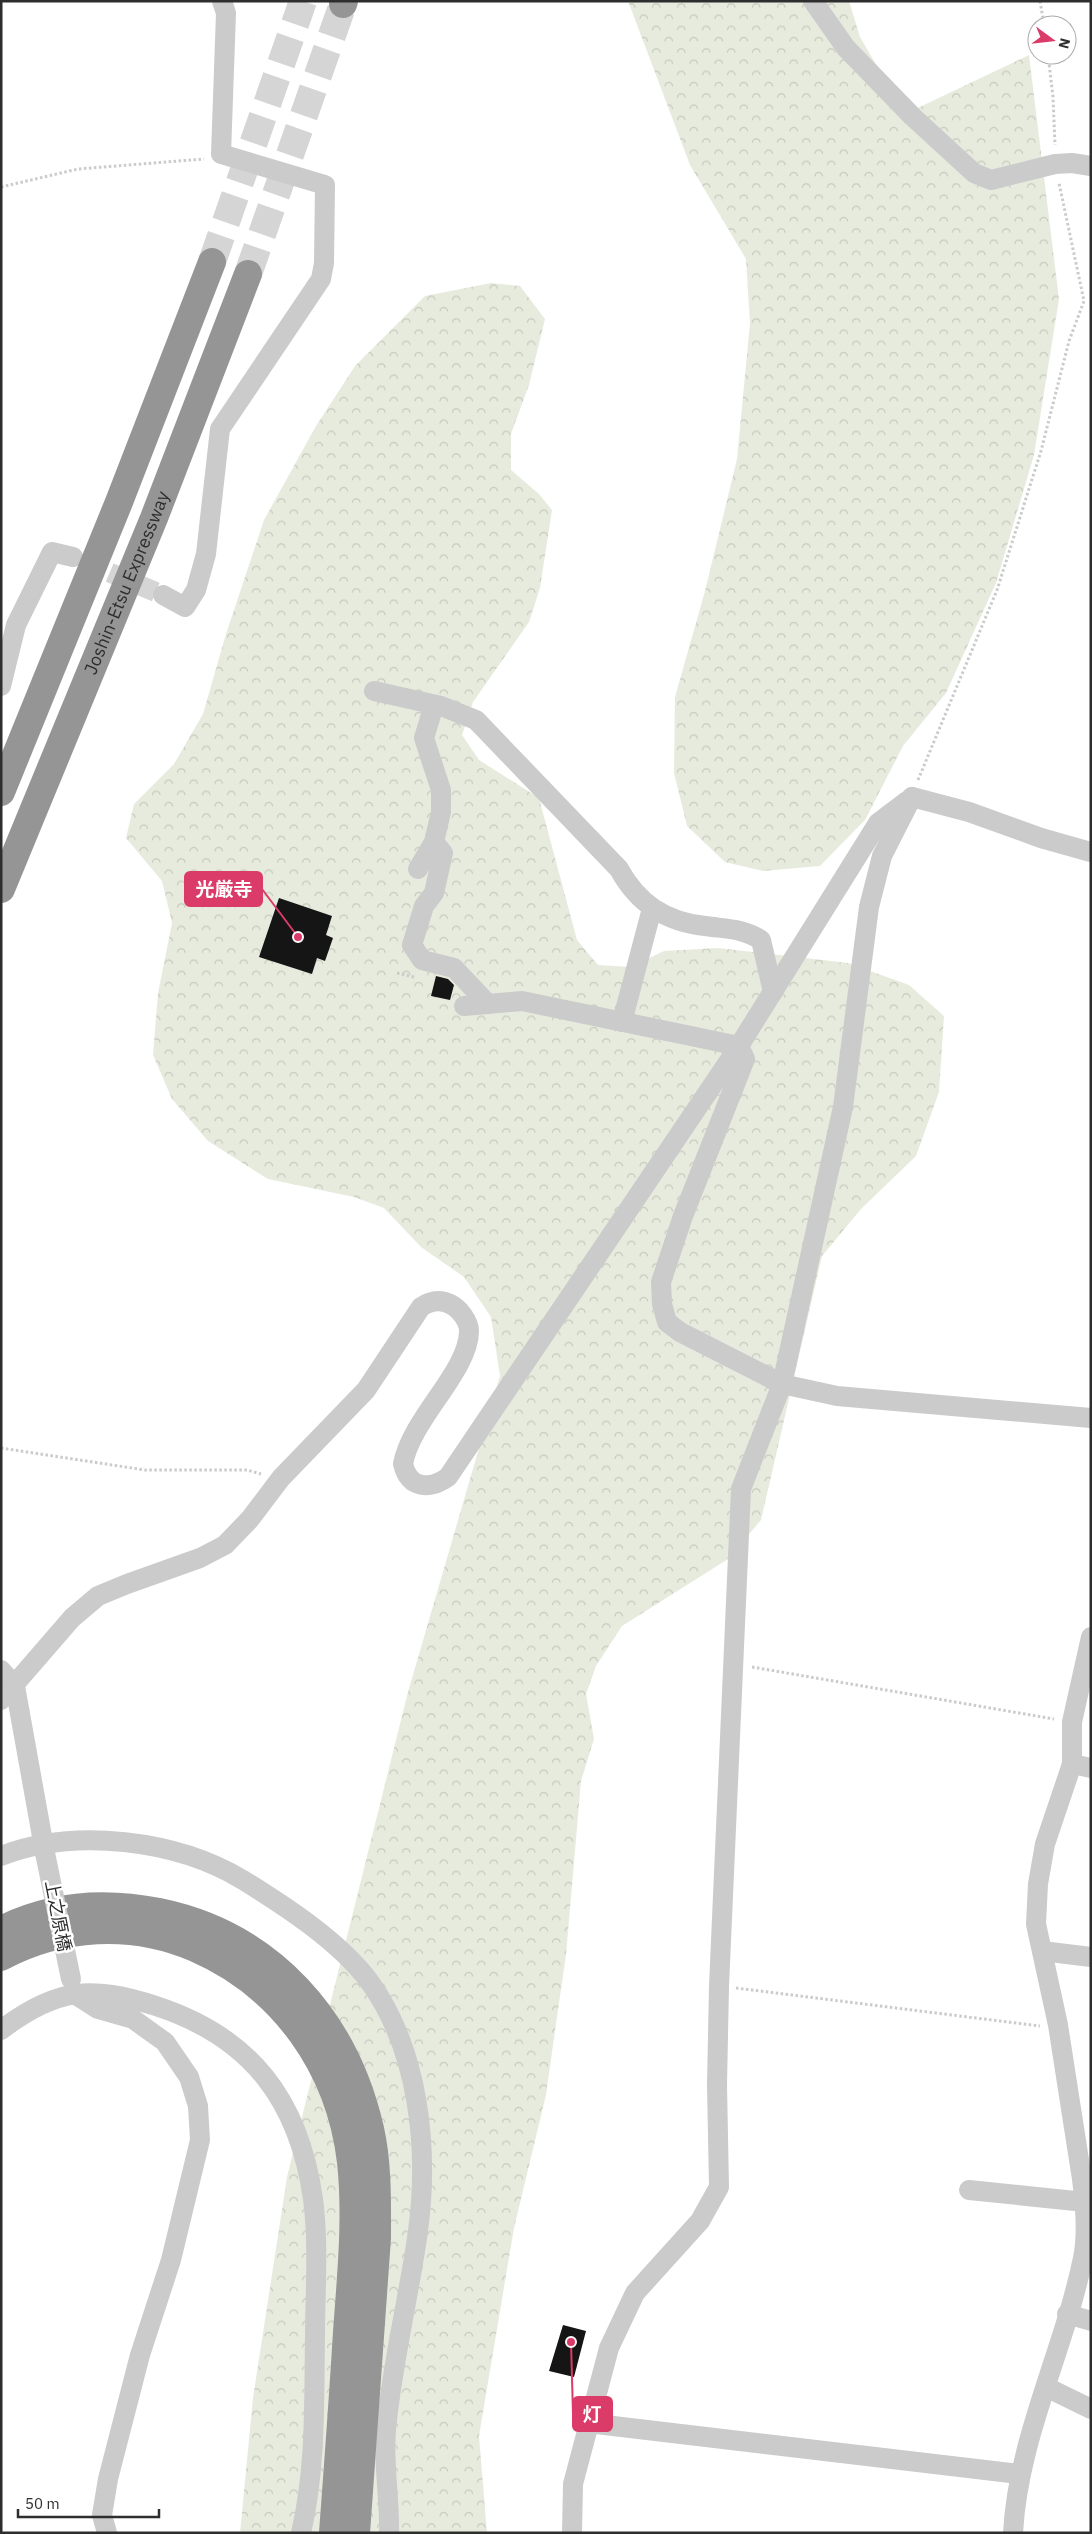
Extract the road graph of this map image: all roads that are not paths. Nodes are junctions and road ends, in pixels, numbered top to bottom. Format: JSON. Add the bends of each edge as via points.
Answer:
{"nodes":[{"id":1,"x":222,"y":1,"type":"edge"},
{"id":2,"x":813,"y":1,"type":"edge"},
{"id":3,"x":1091,"y":166,"type":"edge"},
{"id":4,"x":212,"y":262,"type":"tunnel mouth"},
{"id":5,"x":248,"y":274,"type":"tunnel mouth"},
{"id":6,"x":73,"y":558,"type":"tunnel mouth"},
{"id":7,"x":163,"y":595,"type":"tunnel mouth"},
{"id":8,"x":1,"y":686,"type":"edge"},
{"id":9,"x":374,"y":691,"type":"dead end"},
{"id":10,"x":434,"y":704,"type":"junction"},
{"id":11,"x":1,"y":792,"type":"edge"},
{"id":12,"x":912,"y":797,"type":"junction"},
{"id":13,"x":434,"y":842,"type":"junction"},
{"id":14,"x":1091,"y":852,"type":"edge"},
{"id":15,"x":418,"y":869,"type":"dead end"},
{"id":16,"x":1,"y":889,"type":"edge"},
{"id":17,"x":659,"y":912,"type":"junction"},
{"id":18,"x":773,"y":992,"type":"junction"},
{"id":19,"x":488,"y":1004,"type":"junction"},
{"id":20,"x":464,"y":1006,"type":"dead end"},
{"id":21,"x":622,"y":1022,"type":"junction"},
{"id":22,"x":739,"y":1046,"type":"junction"},
{"id":23,"x":782,"y":1384,"type":"junction"},
{"id":24,"x":1091,"y":1418,"type":"edge"},
{"id":25,"x":1091,"y":1637,"type":"edge"},
{"id":26,"x":1,"y":1670,"type":"edge"},
{"id":27,"x":8,"y":1693,"type":"edge"},
{"id":28,"x":1082,"y":1766,"type":"edge"},
{"id":29,"x":45,"y":1849,"type":"junction"},
{"id":30,"x":1,"y":1856,"type":"edge"},
{"id":31,"x":1,"y":1930,"type":"edge"},
{"id":32,"x":1042,"y":1951,"type":"junction"},
{"id":33,"x":1,"y":1957,"type":"edge"},
{"id":34,"x":1091,"y":1957,"type":"edge"},
{"id":35,"x":72,"y":1986,"type":"junction"},
{"id":36,"x":1,"y":2030,"type":"edge"},
{"id":37,"x":1083,"y":2143,"type":"edge"},
{"id":38,"x":969,"y":2190,"type":"dead end"},
{"id":39,"x":1085,"y":2202,"type":"junction"},
{"id":40,"x":1067,"y":2314,"type":"junction"},
{"id":41,"x":1091,"y":2321,"type":"edge"},
{"id":42,"x":1046,"y":2387,"type":"junction"},
{"id":43,"x":1091,"y":2409,"type":"edge"},
{"id":44,"x":588,"y":2423,"type":"junction"},
{"id":45,"x":1019,"y":2474,"type":"junction"},
{"id":46,"x":106,"y":2533,"type":"edge"},
{"id":47,"x":301,"y":2533,"type":"edge"},
{"id":48,"x":333,"y":2533,"type":"edge"},
{"id":49,"x":356,"y":2533,"type":"edge"},
{"id":50,"x":389,"y":2533,"type":"edge"},
{"id":51,"x":572,"y":2533,"type":"edge"},
{"id":52,"x":1013,"y":2533,"type":"edge"}],
"edges":[{"from":1,"to":7,"type":"street","via":[[226,13],[221,154],[325,185],[324,263],[321,279],[220,429],[206,554],[196,590],[185,607]]},
{"from":2,"to":3,"type":"street","via":[[846,48],[913,117],[974,173],[991,180],[1056,164]]},
{"from":4,"to":11,"type":"highway"},
{"from":5,"to":16,"type":"highway","name":"Joshin-Etsu Expressway","via":[[154,518]]},
{"from":6,"to":8,"type":"street","via":[[52,552],[16,625]]},
{"from":9,"to":10,"type":"street"},
{"from":10,"to":13,"type":"street","via":[[424,738],[441,790],[441,812]]},
{"from":10,"to":17,"type":"street","via":[[476,720],[619,869],[629,888]]},
{"from":12,"to":14,"type":"street"},
{"from":12,"to":18,"type":"street","via":[[878,823]]},
{"from":12,"to":23,"type":"street","via":[[882,856],[869,907],[843,1107]]},
{"from":13,"to":15,"type":"street"},
{"from":13,"to":19,"type":"street","via":[[443,852],[434,893],[424,906],[412,945],[422,960],[454,968]]},
{"from":17,"to":18,"type":"street","via":[[666,918],[739,930],[761,940]]},
{"from":17,"to":21,"type":"street","via":[[650,916]]},
{"from":18,"to":22,"type":"street"},
{"from":19,"to":20,"type":"street"},
{"from":19,"to":21,"type":"street","via":[[522,1001]]},
{"from":21,"to":22,"type":"street"},
{"from":22,"to":23,"type":"street","via":[[745,1059],[660,1282],[662,1304],[667,1322],[680,1332]]},
{"from":22,"to":27,"type":"street","via":[[448,1477],[428,1487],[408,1477],[403,1464],[414,1432],[460,1360],[469,1331],[464,1316],[457,1309],[451,1304],[435,1301],[422,1307],[366,1390],[281,1478],[250,1519],[225,1544],[200,1558],[98,1596],[72,1618]]},
{"from":23,"to":24,"type":"street","via":[[837,1396]]},
{"from":23,"to":44,"type":"street","via":[[741,1488],[719,1986],[719,2187],[700,2221],[635,2293],[609,2348]]},
{"from":25,"to":28,"type":"street","via":[[1072,1722]]},
{"from":26,"to":27,"type":"street"},
{"from":27,"to":29,"type":"street","name":"上之原橋"},
{"from":28,"to":32,"type":"street","via":[[1045,1844],[1036,1924]]},
{"from":29,"to":30,"type":"street"},
{"from":29,"to":35,"type":"street","name":"上之原橋","bridge":true},
{"from":29,"to":50,"type":"street","via":[[91,1840],[131,1842],[193,1857],[234,1874],[285,1907],[338,1950],[368,1979],[389,2013],[404,2049],[414,2092],[422,2178],[418,2229],[386,2431]]},
{"from":31,"to":49,"type":"highway","via":[[41,1913],[103,1904],[134,1907],[198,1922],[231,1936],[288,1977],[332,2031],[361,2093],[370,2130],[377,2200]]},
{"from":32,"to":34,"type":"street"},
{"from":32,"to":37,"type":"street"},
{"from":33,"to":48,"type":"highway","via":[[42,1939],[98,1930],[144,1934],[187,1945],[216,1957],[265,1992],[305,2036],[321,2063],[344,2124],[354,2197]]},
{"from":35,"to":36,"type":"street"},
{"from":35,"to":46,"type":"street","via":[[98,2009],[133,2019],[165,2042],[189,2077],[198,2106],[200,2140],[171,2260],[140,2355],[108,2479],[102,2515]]},
{"from":35,"to":47,"type":"street","via":[[150,2004],[212,2030],[236,2046],[260,2070],[281,2100],[293,2125],[306,2163],[313,2200],[315,2252],[310,2482]]},
{"from":37,"to":39,"type":"street"},
{"from":38,"to":39,"type":"street"},
{"from":39,"to":40,"type":"street","via":[[1083,2256]]},
{"from":40,"to":41,"type":"street"},
{"from":40,"to":42,"type":"street"},
{"from":42,"to":43,"type":"street"},
{"from":42,"to":45,"type":"street"},
{"from":44,"to":45,"type":"street"},
{"from":44,"to":51,"type":"street","via":[[573,2484]]},
{"from":45,"to":52,"type":"street"}]}
